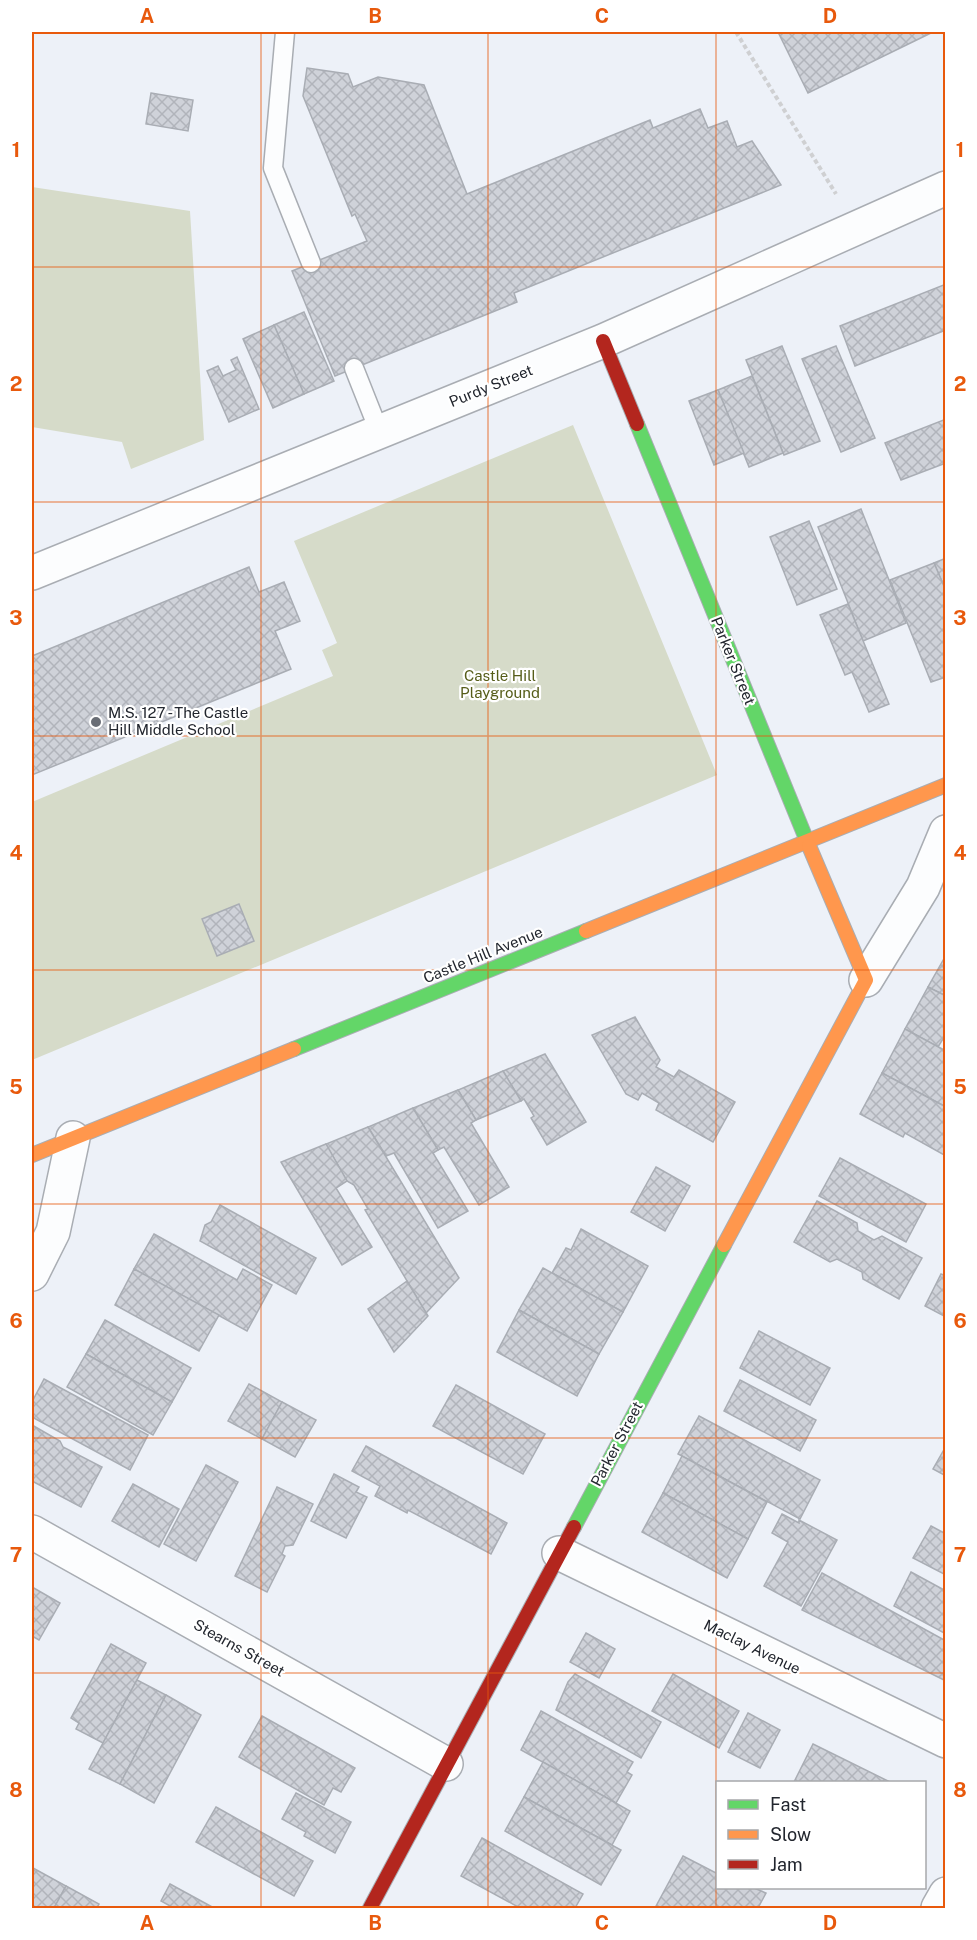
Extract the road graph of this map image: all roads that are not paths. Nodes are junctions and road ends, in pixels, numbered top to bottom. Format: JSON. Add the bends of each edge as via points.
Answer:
{"nodes":[{"id":1,"x":285,"y":32,"type":"edge"},
{"id":2,"x":945,"y":188,"type":"edge"},
{"id":3,"x":311,"y":263,"type":"dead end"},
{"id":4,"x":603,"y":341,"type":"junction"},
{"id":5,"x":354,"y":368,"type":"dead end"},
{"id":6,"x":380,"y":431,"type":"junction"},
{"id":7,"x":32,"y":573,"type":"edge"},
{"id":8,"x":945,"y":785,"type":"edge"},
{"id":9,"x":945,"y":832,"type":"edge"},
{"id":10,"x":807,"y":842,"type":"junction"},
{"id":11,"x":867,"y":980,"type":"junction"},
{"id":12,"x":73,"y":1138,"type":"junction"},
{"id":13,"x":32,"y":1155,"type":"edge"},
{"id":14,"x":32,"y":1274,"type":"edge"},
{"id":15,"x":32,"y":1532,"type":"edge"},
{"id":16,"x":559,"y":1552,"type":"junction"},
{"id":17,"x":945,"y":1741,"type":"edge"},
{"id":18,"x":447,"y":1764,"type":"junction"},
{"id":19,"x":945,"y":1894,"type":"edge"},
{"id":20,"x":370,"y":1908,"type":"edge"},
{"id":21,"x":938,"y":1908,"type":"edge"}],
"edges":[{"from":1,"to":3,"type":"lane","via":[[273,168]]},
{"from":2,"to":4,"type":"street","name":"Purdy Street"},
{"from":4,"to":6,"type":"street","name":"Purdy Street"},
{"from":4,"to":10,"type":"street","name":"Parker Street"},
{"from":5,"to":6,"type":"lane"},
{"from":6,"to":7,"type":"street","name":"Purdy Street"},
{"from":8,"to":10,"type":"street","name":"Castle Hill Avenue"},
{"from":9,"to":11,"type":"street","name":"Parker Street","via":[[923,887]]},
{"from":10,"to":11,"type":"street","name":"Parker Street"},
{"from":10,"to":12,"type":"street","name":"Castle Hill Avenue"},
{"from":11,"to":16,"type":"street","name":"Parker Street"},
{"from":12,"to":13,"type":"street","name":"Castle Hill Avenue"},
{"from":12,"to":14,"type":"street","via":[[53,1232]]},
{"from":15,"to":18,"type":"street","name":"Stearns Street"},
{"from":16,"to":17,"type":"street","name":"Maclay Avenue"},
{"from":16,"to":18,"type":"street","name":"Parker Street"},
{"from":18,"to":20,"type":"street","name":"Parker Street"},
{"from":19,"to":21,"type":"street"}]}
